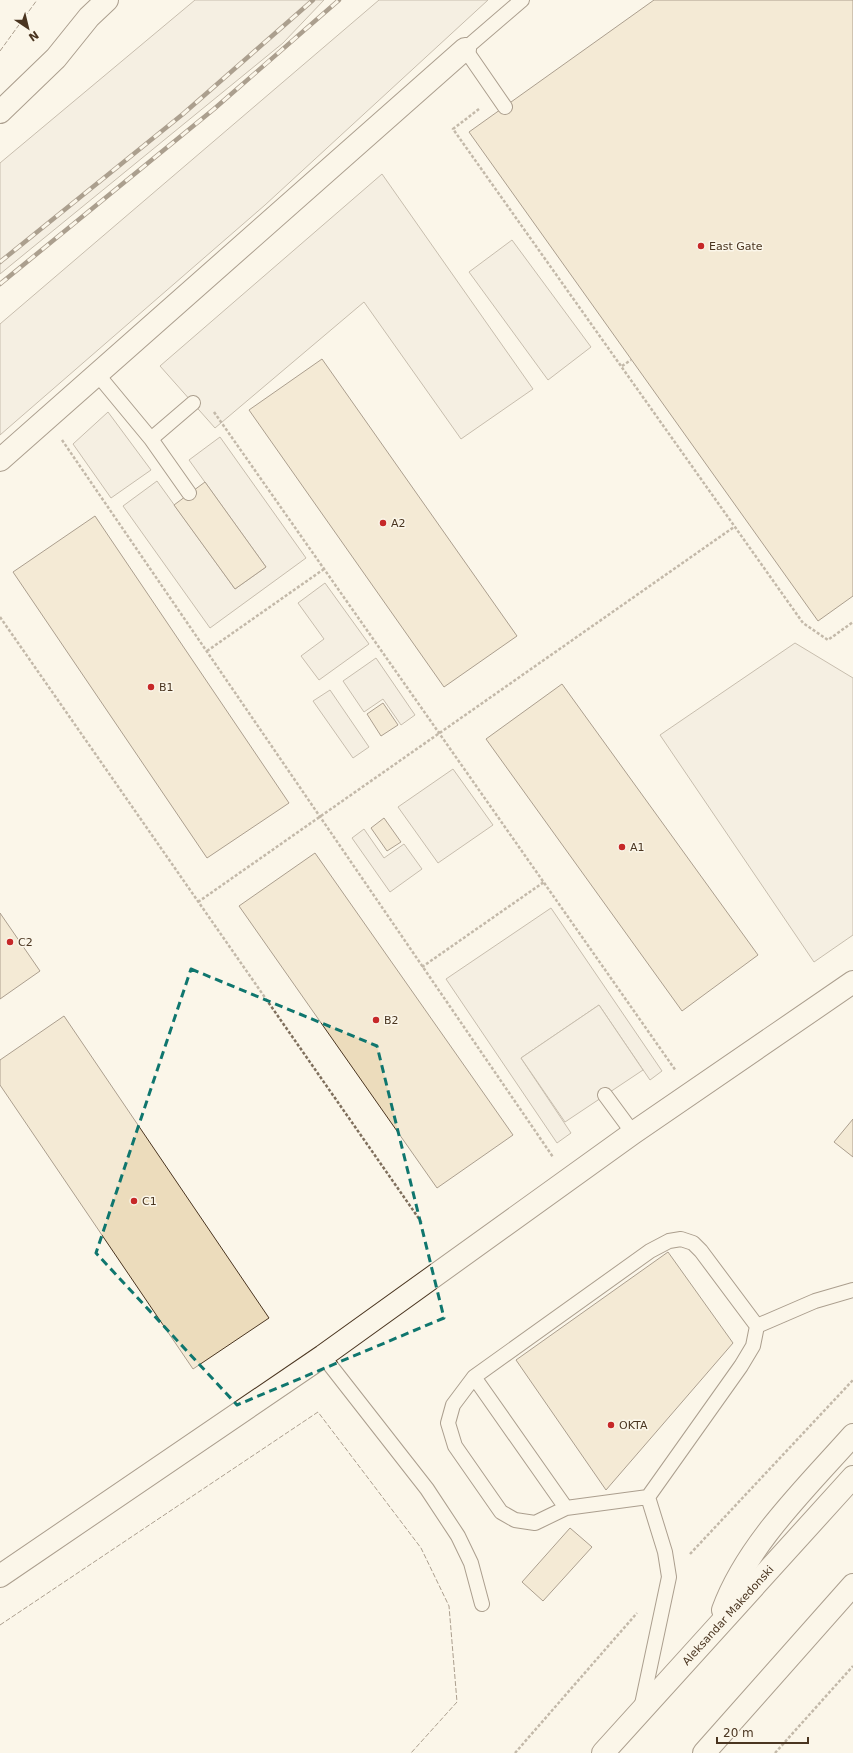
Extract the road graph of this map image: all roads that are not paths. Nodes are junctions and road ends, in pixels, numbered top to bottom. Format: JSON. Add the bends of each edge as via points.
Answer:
{"nodes":[{"id":1,"x":107,"y":0,"type":"edge"},
{"id":2,"x":522,"y":0,"type":"edge"},
{"id":3,"x":465,"y":49,"type":"junction"},
{"id":4,"x":501,"y":101,"type":"road end"},
{"id":5,"x":0,"y":112,"type":"edge"},
{"id":6,"x":98,"y":375,"type":"junction"},
{"id":7,"x":193,"y":403,"type":"dead end"},
{"id":8,"x":151,"y":439,"type":"junction"},
{"id":9,"x":0,"y":460,"type":"edge"},
{"id":10,"x":189,"y":493,"type":"dead end"},
{"id":11,"x":853,"y":982,"type":"edge"},
{"id":12,"x":605,"y":1095,"type":"dead end"},
{"id":13,"x":633,"y":1133,"type":"junction"},
{"id":14,"x":853,"y":1290,"type":"edge"},
{"id":15,"x":757,"y":1326,"type":"junction"},
{"id":16,"x":323,"y":1356,"type":"junction"},
{"id":17,"x":474,"y":1377,"type":"junction"},
{"id":18,"x":853,"y":1435,"type":"edge"},
{"id":19,"x":853,"y":1477,"type":"edge"},
{"id":20,"x":648,"y":1497,"type":"junction"},
{"id":21,"x":566,"y":1508,"type":"junction"},
{"id":22,"x":0,"y":1576,"type":"edge"},
{"id":23,"x":853,"y":1585,"type":"edge"},
{"id":24,"x":482,"y":1604,"type":"dead end"},
{"id":25,"x":717,"y":1626,"type":"junction"},
{"id":26,"x":640,"y":1711,"type":"junction"},
{"id":27,"x":603,"y":1753,"type":"edge"},
{"id":28,"x":704,"y":1753,"type":"edge"}],
"edges":[{"from":1,"to":5,"type":"street","via":[[56,58]]},
{"from":2,"to":3,"type":"lane"},
{"from":3,"to":4,"type":"lane"},
{"from":3,"to":6,"type":"street"},
{"from":6,"to":8,"type":"lane"},
{"from":6,"to":9,"type":"street"},
{"from":7,"to":8,"type":"lane"},
{"from":8,"to":10,"type":"lane"},
{"from":11,"to":13,"type":"street"},
{"from":12,"to":13,"type":"lane"},
{"from":13,"to":16,"type":"street"},
{"from":14,"to":15,"type":"lane","via":[[815,1301]]},
{"from":15,"to":17,"type":"lane","via":[[701,1251],[681,1239],[669,1241],[650,1251]]},
{"from":15,"to":20,"type":"lane","via":[[753,1346],[741,1366]]},
{"from":16,"to":22,"type":"street"},
{"from":16,"to":24,"type":"lane","via":[[427,1488],[458,1536],[470,1563]]},
{"from":17,"to":21,"type":"lane"},
{"from":17,"to":21,"type":"lane","via":[[453,1404],[448,1422],[455,1446],[496,1506],[515,1520],[535,1523]]},
{"from":18,"to":25,"type":"street","via":[[776,1522],[728,1595]]},
{"from":19,"to":25,"type":"street","name":"Aleksandar Makedonski"},
{"from":20,"to":21,"type":"lane"},
{"from":20,"to":26,"type":"lane","via":[[665,1552],[669,1577]]},
{"from":23,"to":28,"type":"street"},
{"from":25,"to":26,"type":"street","name":"Aleksandar Makedonski"},
{"from":26,"to":27,"type":"street","name":"Aleksandar Makedonski"}]}
